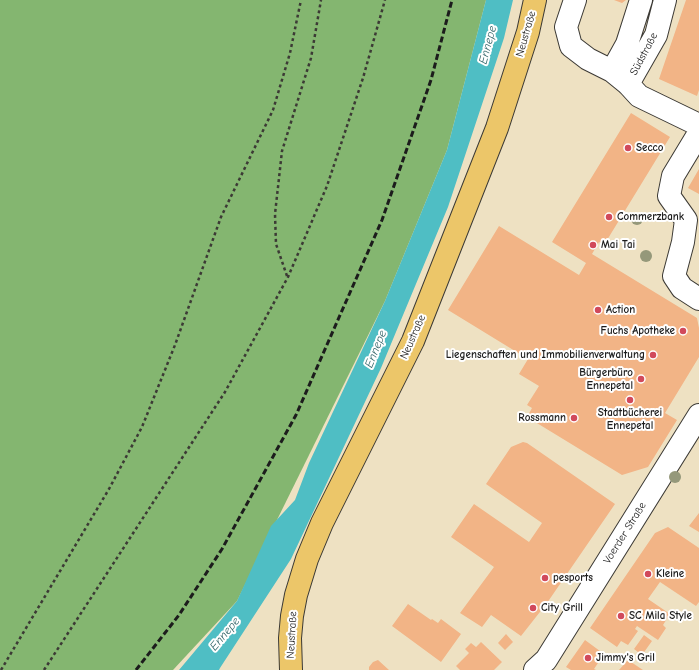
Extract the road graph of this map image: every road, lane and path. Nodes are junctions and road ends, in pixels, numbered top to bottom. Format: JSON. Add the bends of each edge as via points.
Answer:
{"nodes":[{"id":1,"x":301,"y":0,"type":"edge"},
{"id":2,"x":321,"y":0,"type":"edge"},
{"id":3,"x":385,"y":0,"type":"edge"},
{"id":4,"x":535,"y":0,"type":"edge"},
{"id":5,"x":575,"y":0,"type":"edge"},
{"id":6,"x":641,"y":0,"type":"edge"},
{"id":7,"x":665,"y":0,"type":"edge"},
{"id":8,"x":620,"y":78,"type":"junction"},
{"id":9,"x":699,"y":125,"type":"edge"},
{"id":10,"x":699,"y":133,"type":"edge"},
{"id":11,"x":288,"y":277,"type":"junction"},
{"id":12,"x":699,"y":299,"type":"edge"},
{"id":13,"x":699,"y":415,"type":"edge"},
{"id":14,"x":1,"y":670,"type":"edge"},
{"id":15,"x":44,"y":670,"type":"edge"},
{"id":16,"x":291,"y":670,"type":"edge"},
{"id":17,"x":535,"y":670,"type":"edge"}],
"edges":[{"from":1,"to":14,"type":"path","via":[[290,53],[273,110],[221,217],[175,345],[142,427],[109,489]]},
{"from":2,"to":11,"type":"path","via":[[311,58],[282,151],[275,214],[276,244]]},
{"from":3,"to":11,"type":"path","via":[[363,78],[327,186]]},
{"from":4,"to":16,"type":"main road","name":"Neustraße","via":[[528,32],[497,128],[413,341],[322,523],[307,559],[292,616]]},
{"from":5,"to":8,"type":"street","via":[[566,27],[571,46]]},
{"from":6,"to":8,"type":"street","via":[[626,44]]},
{"from":7,"to":8,"type":"street","name":"Südstraße","via":[[656,35]]},
{"from":8,"to":9,"type":"street","via":[[639,96]]},
{"from":10,"to":12,"type":"street","via":[[673,176],[669,196],[686,220],[674,276],[682,288]]},
{"from":11,"to":15,"type":"path","via":[[225,392]]},
{"from":13,"to":17,"type":"street","name":"Voerder Straße","via":[[546,660]]}]}
